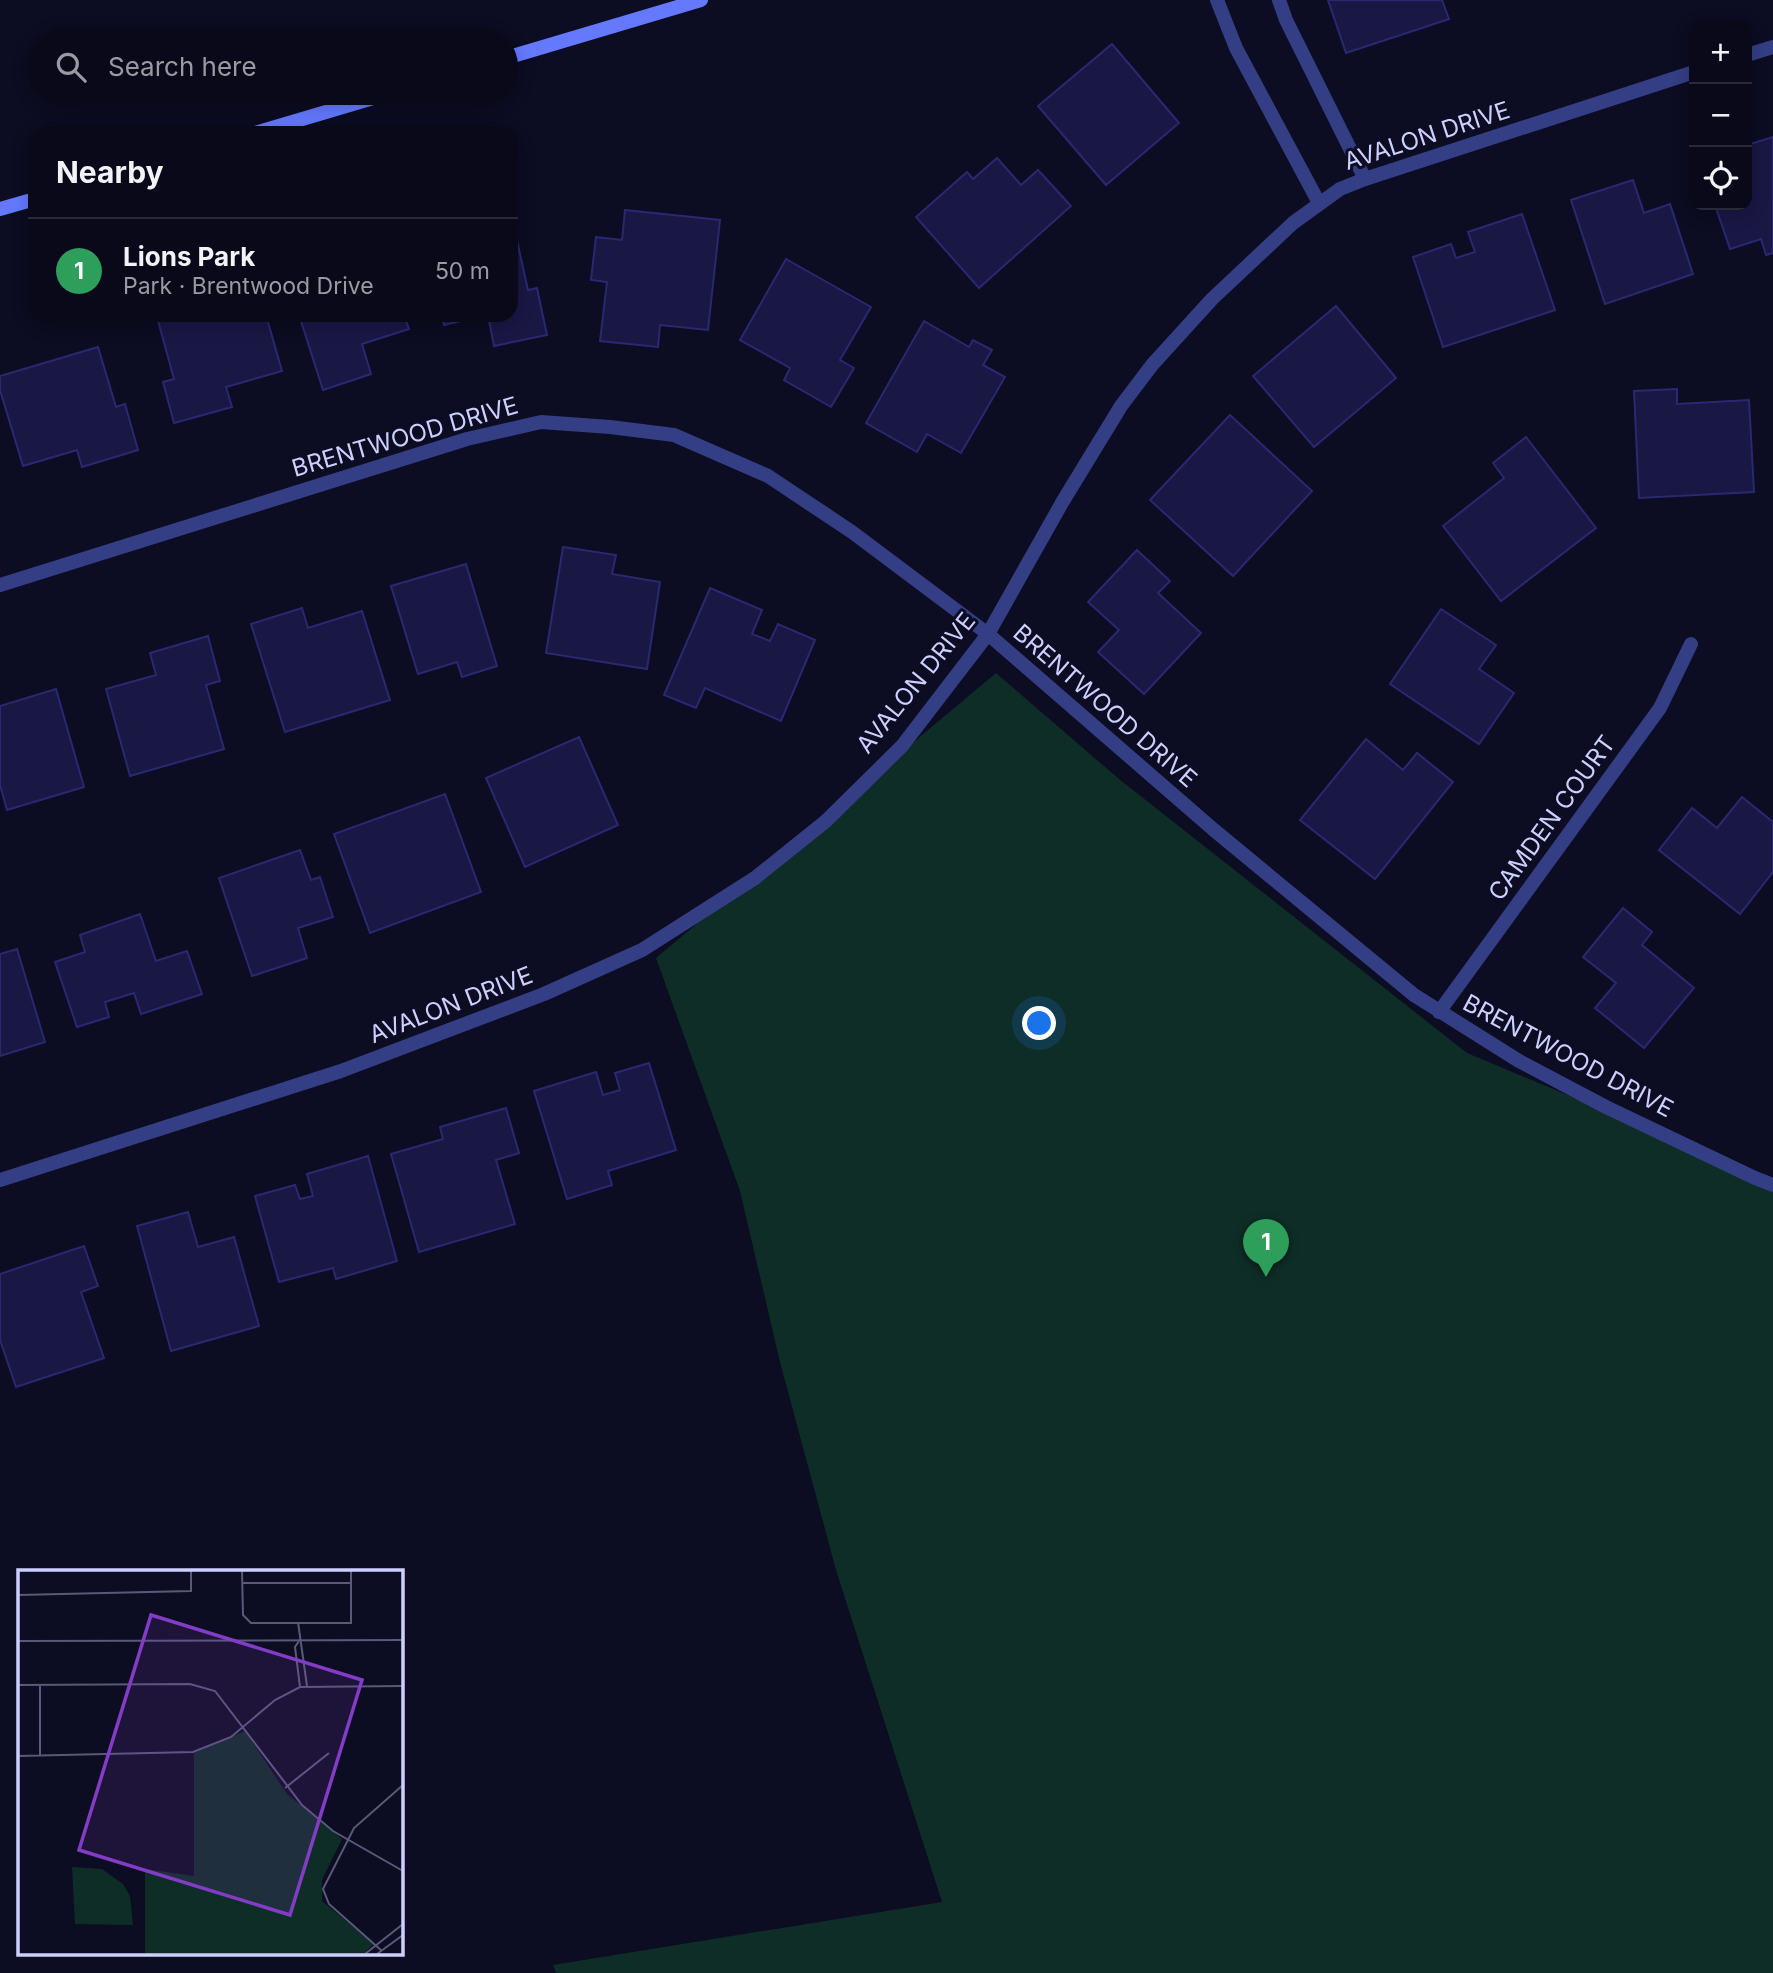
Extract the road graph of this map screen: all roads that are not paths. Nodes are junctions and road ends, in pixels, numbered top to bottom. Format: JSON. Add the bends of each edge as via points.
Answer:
{"nodes":[{"id":1,"x":701,"y":0,"type":"edge"},
{"id":2,"x":1217,"y":0,"type":"edge"},
{"id":3,"x":1279,"y":0,"type":"edge"},
{"id":4,"x":1773,"y":47,"type":"edge"},
{"id":5,"x":1752,"y":53,"type":"edge"},
{"id":6,"x":518,"y":54,"type":"edge"},
{"id":7,"x":1689,"y":74,"type":"edge"},
{"id":8,"x":350,"y":105,"type":"edge"},
{"id":9,"x":279,"y":126,"type":"edge"},
{"id":10,"x":1365,"y":179,"type":"junction"},
{"id":11,"x":28,"y":201,"type":"edge"},
{"id":12,"x":1319,"y":203,"type":"junction"},
{"id":13,"x":0,"y":209,"type":"edge"},
{"id":14,"x":0,"y":585,"type":"edge"},
{"id":15,"x":988,"y":634,"type":"junction"},
{"id":16,"x":1691,"y":644,"type":"dead end"},
{"id":17,"x":1439,"y":1012,"type":"junction"},
{"id":18,"x":0,"y":1180,"type":"edge"},
{"id":19,"x":1773,"y":1185,"type":"edge"}],
"edges":[{"from":1,"to":6,"type":"main road"},
{"from":2,"to":12,"type":"street","via":[[1236,48]]},
{"from":3,"to":10,"type":"street"},
{"from":4,"to":5,"type":"street"},
{"from":7,"to":10,"type":"street","name":"AVALON DRIVE"},
{"from":8,"to":9,"type":"main road"},
{"from":10,"to":12,"type":"street","name":"AVALON DRIVE"},
{"from":11,"to":13,"type":"main road"},
{"from":12,"to":15,"type":"street","name":"AVALON DRIVE","via":[[1212,299],[1152,365],[1063,501]]},
{"from":14,"to":15,"type":"street","name":"BRENTWOOD DRIVE","via":[[467,439],[541,422],[674,435],[768,477],[852,532]]},
{"from":15,"to":17,"type":"street","name":"BRENTWOOD DRIVE","via":[[1214,830]]},
{"from":15,"to":18,"type":"street","name":"AVALON DRIVE","via":[[902,746],[826,821],[755,878],[642,950],[544,995],[341,1071]]},
{"from":16,"to":17,"type":"street","name":"CAMDEN COURT","via":[[1660,708]]},
{"from":17,"to":19,"type":"street","name":"BRENTWOOD DRIVE","via":[[1595,1101]]}]}
